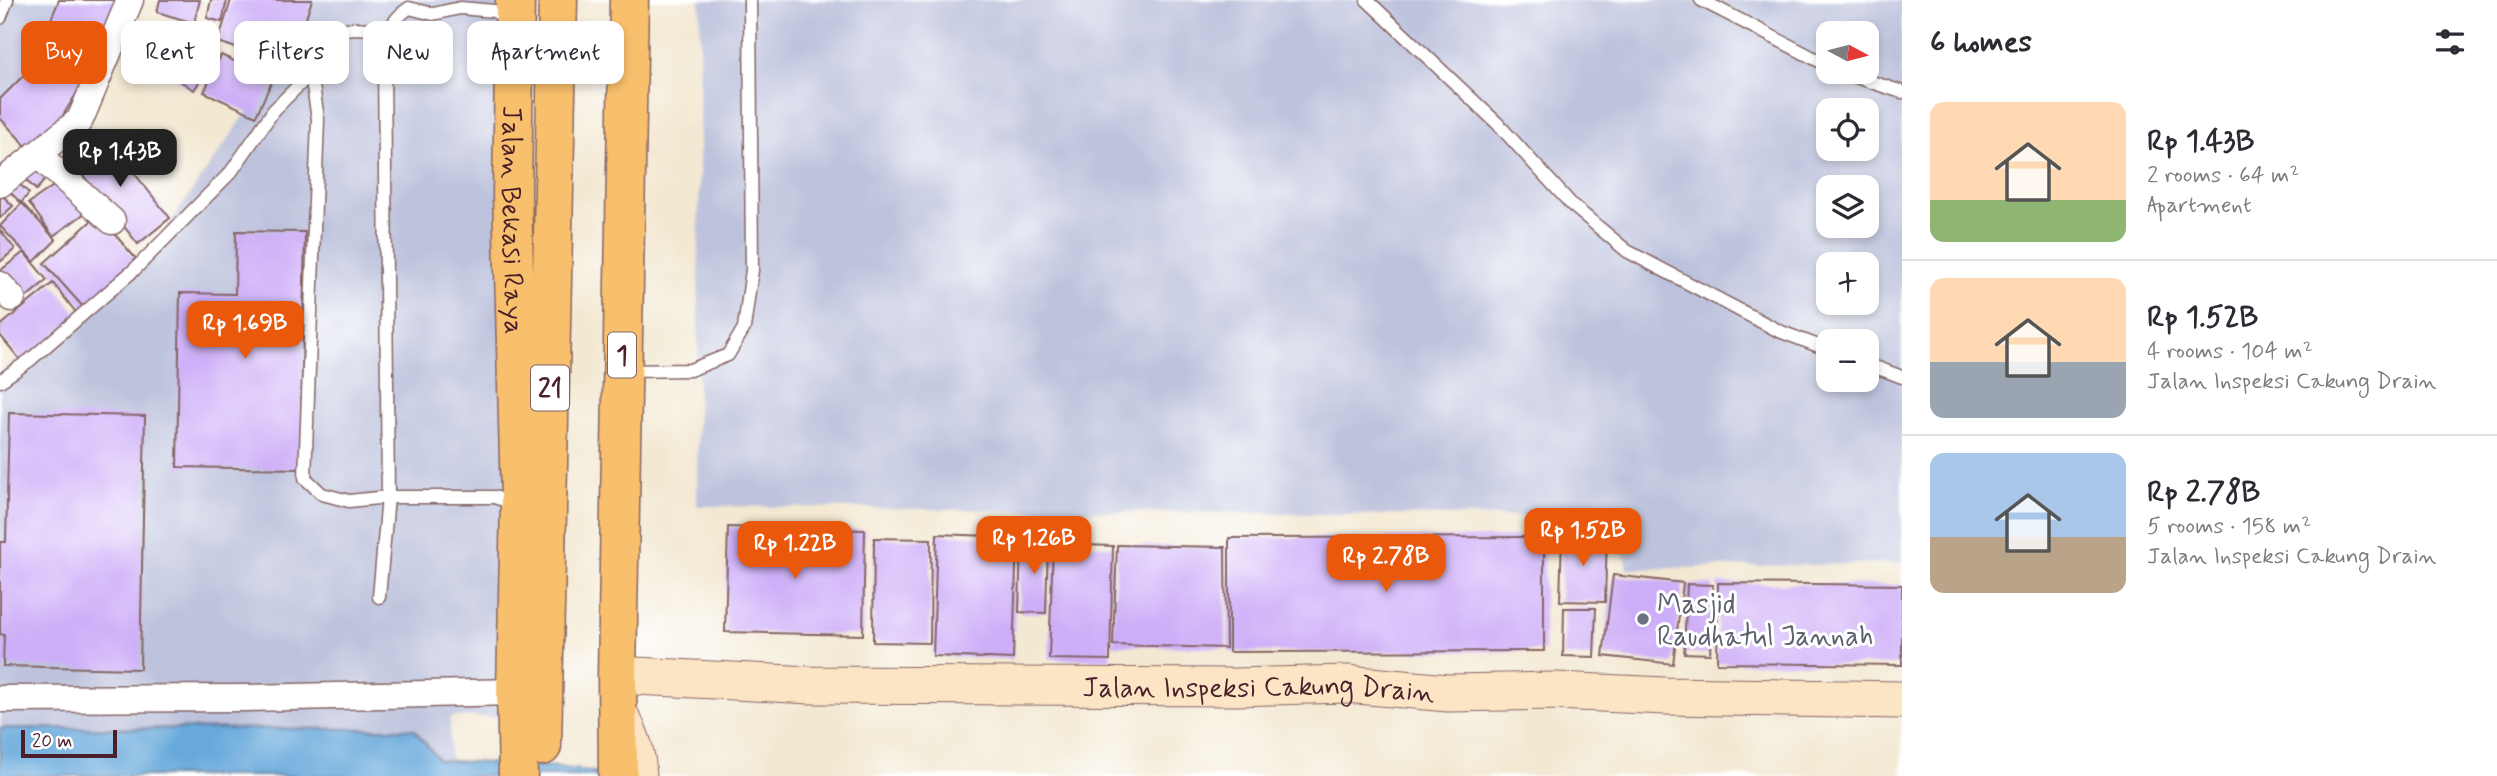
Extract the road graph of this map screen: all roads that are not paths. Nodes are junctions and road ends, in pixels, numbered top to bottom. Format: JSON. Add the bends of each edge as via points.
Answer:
{"nodes":[{"id":1,"x":7,"y":0,"type":"edge"},
{"id":2,"x":130,"y":0,"type":"edge"},
{"id":3,"x":558,"y":0,"type":"edge"},
{"id":4,"x":613,"y":0,"type":"edge"},
{"id":5,"x":629,"y":0,"type":"edge"},
{"id":6,"x":750,"y":0,"type":"edge"},
{"id":7,"x":1367,"y":0,"type":"edge"},
{"id":8,"x":1701,"y":0,"type":"edge"},
{"id":9,"x":508,"y":12,"type":"edge"},
{"id":10,"x":0,"y":18,"type":"edge"},
{"id":11,"x":396,"y":21,"type":"edge"},
{"id":12,"x":1816,"y":59,"type":"edge"},
{"id":13,"x":301,"y":84,"type":"edge"},
{"id":14,"x":313,"y":84,"type":"edge"},
{"id":15,"x":384,"y":84,"type":"edge"},
{"id":16,"x":1877,"y":84,"type":"edge"},
{"id":17,"x":1902,"y":92,"type":"edge"},
{"id":18,"x":37,"y":154,"type":"junction"},
{"id":19,"x":0,"y":184,"type":"edge"},
{"id":20,"x":112,"y":221,"type":"dead end"},
{"id":21,"x":1816,"y":344,"type":"edge"},
{"id":22,"x":1879,"y":368,"type":"edge"},
{"id":23,"x":622,"y":372,"type":"junction"},
{"id":24,"x":1902,"y":377,"type":"edge"},
{"id":25,"x":0,"y":381,"type":"edge"},
{"id":26,"x":388,"y":497,"type":"junction"},
{"id":27,"x":507,"y":498,"type":"junction"},
{"id":28,"x":379,"y":597,"type":"dead end"},
{"id":29,"x":516,"y":692,"type":"junction"},
{"id":30,"x":617,"y":693,"type":"junction"},
{"id":31,"x":0,"y":698,"type":"edge"},
{"id":32,"x":1902,"y":700,"type":"edge"},
{"id":33,"x":625,"y":770,"type":"edge"},
{"id":34,"x":518,"y":776,"type":"edge"},
{"id":35,"x":542,"y":776,"type":"edge"}],
"edges":[{"from":1,"to":10,"type":"lane"},
{"from":2,"to":18,"type":"street","via":[[80,120]]},
{"from":3,"to":35,"type":"highway","number":"21"},
{"from":4,"to":33,"type":"highway"},
{"from":5,"to":23,"type":"highway","number":"1"},
{"from":6,"to":23,"type":"lane","via":[[752,270],[744,328],[728,355],[690,370]]},
{"from":7,"to":21,"type":"lane","via":[[1497,123],[1572,205],[1627,251],[1779,331]]},
{"from":8,"to":12,"type":"lane"},
{"from":9,"to":11,"type":"lane","via":[[460,8],[433,14],[409,8]]},
{"from":9,"to":27,"type":"highway","name":"Jalan Bekasi Raya","via":[[512,193]]},
{"from":13,"to":25,"type":"lane","via":[[274,110],[231,172],[135,269]]},
{"from":14,"to":26,"type":"lane","via":[[318,118],[305,478],[322,494],[349,500]]},
{"from":15,"to":26,"type":"lane"},
{"from":16,"to":17,"type":"lane"},
{"from":18,"to":19,"type":"street"},
{"from":18,"to":20,"type":"street"},
{"from":22,"to":24,"type":"lane"},
{"from":23,"to":30,"type":"highway","number":"1"},
{"from":26,"to":27,"type":"lane"},
{"from":26,"to":28,"type":"lane"},
{"from":27,"to":29,"type":"highway","name":"Jalan Bekasi Raya"},
{"from":29,"to":31,"type":"street"},
{"from":29,"to":34,"type":"highway","name":"Jalan Bekasi Raya"},
{"from":30,"to":32,"type":"street","name":"Jalan Inspeksi Cakung Drain","via":[[810,685],[1347,684],[1448,693],[1556,691]]},
{"from":30,"to":33,"type":"highway","number":"1"}]}
